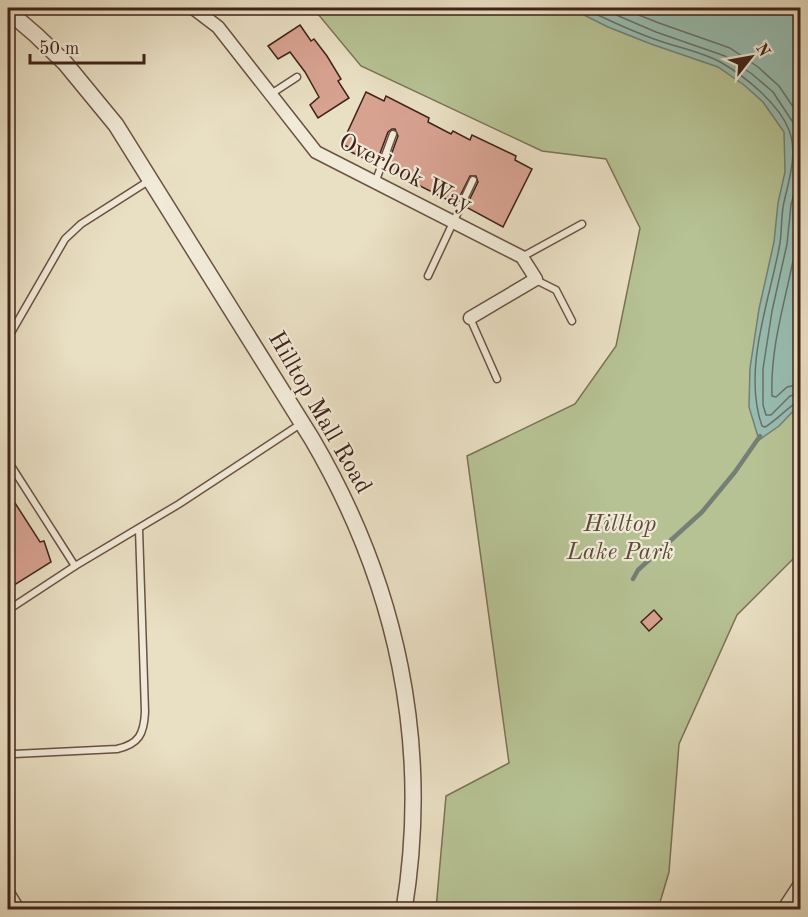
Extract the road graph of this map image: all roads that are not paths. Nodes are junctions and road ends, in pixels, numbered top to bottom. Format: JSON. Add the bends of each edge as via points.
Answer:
{"nodes":[{"id":1,"x":193,"y":8,"type":"edge"},
{"id":2,"x":8,"y":11,"type":"edge"},
{"id":3,"x":297,"y":77,"type":"dead end"},
{"id":4,"x":271,"y":94,"type":"junction"},
{"id":5,"x":393,"y":134,"type":"dead end"},
{"id":6,"x":151,"y":180,"type":"junction"},
{"id":7,"x":472,"y":180,"type":"dead end"},
{"id":8,"x":375,"y":183,"type":"junction"},
{"id":9,"x":453,"y":223,"type":"junction"},
{"id":10,"x":582,"y":224,"type":"dead end"},
{"id":11,"x":522,"y":257,"type":"junction"},
{"id":12,"x":428,"y":276,"type":"dead end"},
{"id":13,"x":536,"y":279,"type":"junction"},
{"id":14,"x":470,"y":318,"type":"joint"},
{"id":15,"x":572,"y":321,"type":"dead end"},
{"id":16,"x":8,"y":338,"type":"edge"},
{"id":17,"x":497,"y":379,"type":"dead end"},
{"id":18,"x":302,"y":423,"type":"junction"},
{"id":19,"x":8,"y":461,"type":"edge"},
{"id":20,"x":138,"y":529,"type":"junction"},
{"id":21,"x":75,"y":566,"type":"junction"},
{"id":22,"x":8,"y":609,"type":"edge"},
{"id":23,"x":8,"y":753,"type":"edge"},
{"id":24,"x":801,"y":884,"type":"edge"},
{"id":25,"x":8,"y":887,"type":"edge"},
{"id":26,"x":22,"y":909,"type":"edge"},
{"id":27,"x":404,"y":909,"type":"edge"},
{"id":28,"x":783,"y":909,"type":"edge"}],
"edges":[{"from":1,"to":4,"type":"street","name":"Overlook Way","via":[[218,27]]},
{"from":2,"to":6,"type":"street","name":"Hilltop Mall Road","via":[[78,77],[116,125]]},
{"from":3,"to":4,"type":"lane"},
{"from":4,"to":8,"type":"street","name":"Overlook Way","via":[[316,152]]},
{"from":5,"to":8,"type":"lane"},
{"from":6,"to":16,"type":"lane","via":[[81,224],[65,239]]},
{"from":6,"to":18,"type":"street","name":"Hilltop Mall Road"},
{"from":7,"to":9,"type":"lane"},
{"from":8,"to":9,"type":"street","name":"Overlook Way"},
{"from":9,"to":11,"type":"street","name":"Overlook Way"},
{"from":9,"to":12,"type":"lane"},
{"from":10,"to":11,"type":"lane"},
{"from":11,"to":13,"type":"street"},
{"from":13,"to":14,"type":"street"},
{"from":13,"to":15,"type":"lane","via":[[556,290]]},
{"from":14,"to":17,"type":"lane"},
{"from":18,"to":20,"type":"lane"},
{"from":18,"to":27,"type":"street","name":"Hilltop Mall Road","via":[[366,545],[398,654],[410,728],[413,784]]},
{"from":19,"to":21,"type":"lane"},
{"from":20,"to":21,"type":"lane"},
{"from":20,"to":23,"type":"lane","via":[[145,712],[139,738],[130,746],[117,749]]},
{"from":21,"to":22,"type":"lane"},
{"from":24,"to":28,"type":"street"},
{"from":25,"to":26,"type":"lane"}]}
